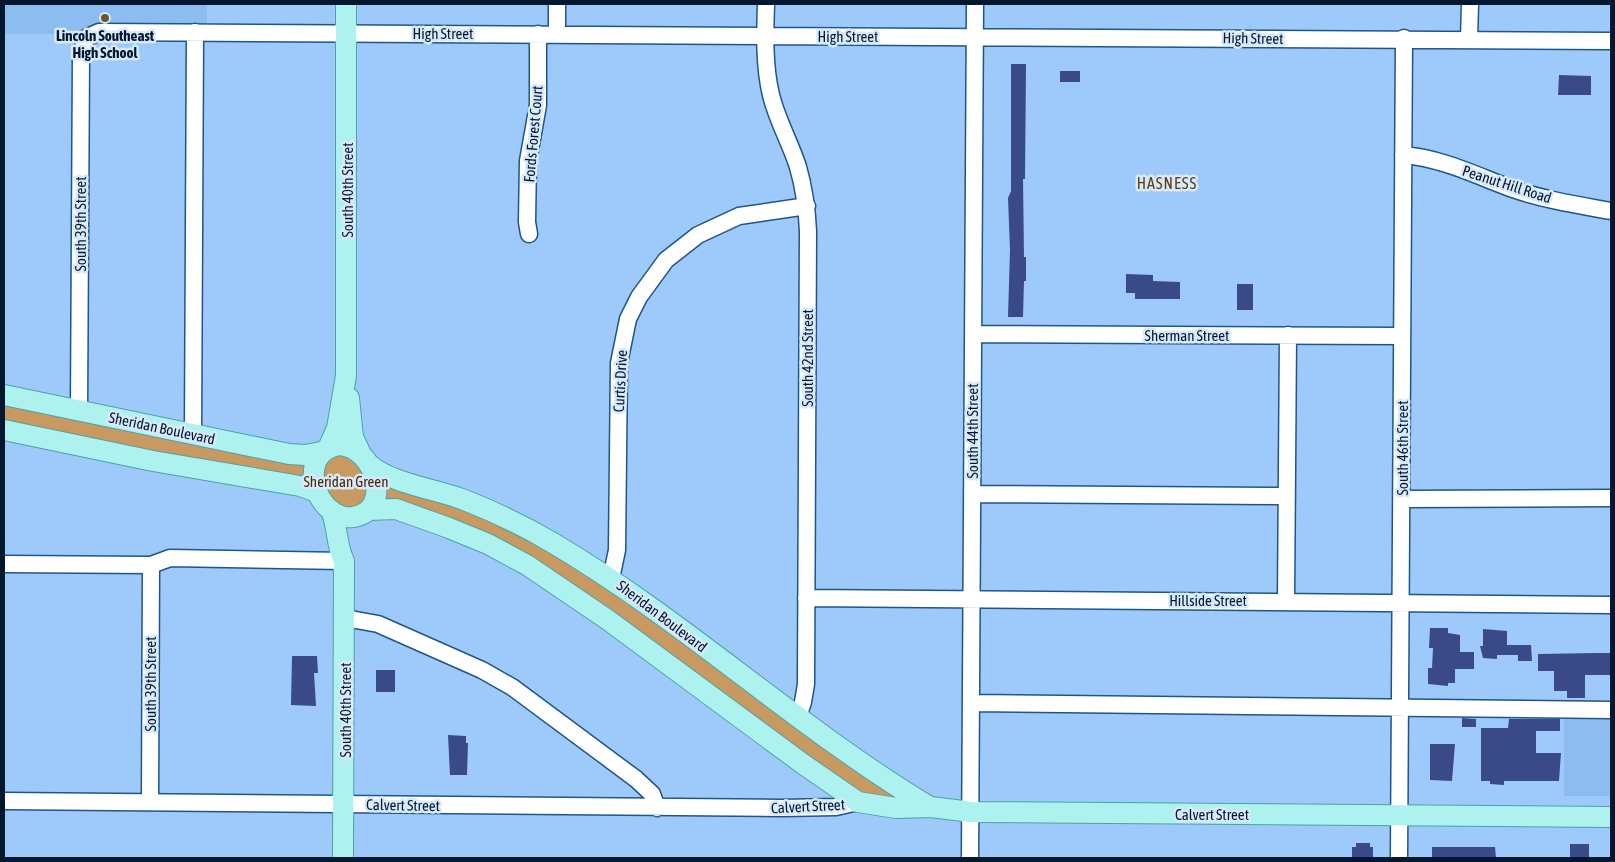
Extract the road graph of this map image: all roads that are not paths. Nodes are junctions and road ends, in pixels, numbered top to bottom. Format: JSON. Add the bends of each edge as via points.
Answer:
{"nodes":[{"id":1,"x":346,"y":4,"type":"edge"},
{"id":2,"x":557,"y":4,"type":"edge"},
{"id":3,"x":766,"y":4,"type":"edge"},
{"id":4,"x":974,"y":4,"type":"edge"},
{"id":5,"x":1470,"y":4,"type":"edge"},
{"id":6,"x":195,"y":32,"type":"junction"},
{"id":7,"x":346,"y":32,"type":"junction"},
{"id":8,"x":538,"y":34,"type":"junction"},
{"id":9,"x":557,"y":34,"type":"junction"},
{"id":10,"x":766,"y":35,"type":"junction"},
{"id":11,"x":974,"y":36,"type":"junction"},
{"id":12,"x":86,"y":38,"type":"joint"},
{"id":13,"x":1404,"y":38,"type":"junction"},
{"id":14,"x":1469,"y":39,"type":"junction"},
{"id":15,"x":1611,"y":41,"type":"edge"},
{"id":16,"x":1403,"y":155,"type":"junction"},
{"id":17,"x":806,"y":206,"type":"junction"},
{"id":18,"x":1611,"y":211,"type":"edge"},
{"id":19,"x":529,"y":234,"type":"dead end"},
{"id":20,"x":973,"y":334,"type":"junction"},
{"id":21,"x":1288,"y":336,"type":"junction"},
{"id":22,"x":1402,"y":336,"type":"junction"},
{"id":23,"x":346,"y":376,"type":"junction"},
{"id":24,"x":4,"y":395,"type":"edge"},
{"id":25,"x":79,"y":411,"type":"junction"},
{"id":26,"x":4,"y":430,"type":"edge"},
{"id":27,"x":194,"y":435,"type":"junction"},
{"id":28,"x":325,"y":449,"type":"junction"},
{"id":29,"x":365,"y":458,"type":"junction"},
{"id":30,"x":317,"y":492,"type":"junction"},
{"id":31,"x":972,"y":494,"type":"junction"},
{"id":32,"x":1287,"y":496,"type":"junction"},
{"id":33,"x":1611,"y":498,"type":"edge"},
{"id":34,"x":1402,"y":499,"type":"junction"},
{"id":35,"x":331,"y":510,"type":"junction"},
{"id":36,"x":365,"y":512,"type":"junction"},
{"id":37,"x":344,"y":561,"type":"junction"},
{"id":38,"x":4,"y":564,"type":"edge"},
{"id":39,"x":151,"y":565,"type":"junction"},
{"id":40,"x":611,"y":578,"type":"junction"},
{"id":41,"x":806,"y":598,"type":"junction"},
{"id":42,"x":971,"y":599,"type":"junction"},
{"id":43,"x":1286,"y":600,"type":"junction"},
{"id":44,"x":1401,"y":603,"type":"junction"},
{"id":45,"x":1611,"y":605,"type":"edge"},
{"id":46,"x":344,"y":618,"type":"junction"},
{"id":47,"x":971,"y":703,"type":"junction"},
{"id":48,"x":1400,"y":708,"type":"junction"},
{"id":49,"x":1611,"y":710,"type":"edge"},
{"id":50,"x":798,"y":717,"type":"junction"},
{"id":51,"x":4,"y":801,"type":"edge"},
{"id":52,"x":150,"y":802,"type":"junction"},
{"id":53,"x":858,"y":802,"type":"junction"},
{"id":54,"x":344,"y":804,"type":"junction"},
{"id":55,"x":931,"y":807,"type":"junction"},
{"id":56,"x":657,"y":808,"type":"junction"},
{"id":57,"x":971,"y":812,"type":"junction"},
{"id":58,"x":1399,"y":816,"type":"junction"},
{"id":59,"x":1611,"y":817,"type":"edge"},
{"id":60,"x":342,"y":858,"type":"edge"},
{"id":61,"x":970,"y":858,"type":"edge"},
{"id":62,"x":1399,"y":858,"type":"edge"}],
"edges":[{"from":1,"to":7,"type":"main road","name":"South 40th Street"},
{"from":2,"to":9,"type":"street"},
{"from":3,"to":10,"type":"street","name":"South 42nd Street"},
{"from":4,"to":11,"type":"street","name":"South 44th Street"},
{"from":5,"to":14,"type":"street"},
{"from":6,"to":7,"type":"street","name":"High Street"},
{"from":6,"to":12,"type":"street","name":"High Street","via":[[99,32]]},
{"from":6,"to":27,"type":"street"},
{"from":7,"to":8,"type":"street","name":"High Street"},
{"from":7,"to":23,"type":"main road","name":"South 40th Street"},
{"from":8,"to":9,"type":"street","name":"High Street"},
{"from":8,"to":19,"type":"street","name":"Fords Forest Court","via":[[537,111],[528,161]]},
{"from":9,"to":10,"type":"street","name":"High Street"},
{"from":10,"to":11,"type":"street","name":"High Street"},
{"from":10,"to":17,"type":"street","name":"South 42nd Street","via":[[770,94],[798,166]]},
{"from":11,"to":13,"type":"street","name":"High Street"},
{"from":11,"to":20,"type":"street","name":"South 44th Street"},
{"from":12,"to":25,"type":"street","name":"South 39th Street","via":[[81,62]]},
{"from":13,"to":14,"type":"street","name":"High Street"},
{"from":13,"to":16,"type":"street","name":"South 46th Street"},
{"from":14,"to":15,"type":"street","name":"High Street"},
{"from":16,"to":18,"type":"street","name":"Peanut Hill Road","via":[[1429,158],[1563,203]]},
{"from":16,"to":22,"type":"street","name":"South 46th Street"},
{"from":17,"to":40,"type":"street","name":"Curtis Drive","via":[[740,216],[698,235],[666,260],[639,297],[628,319],[619,363],[617,550]]},
{"from":17,"to":41,"type":"street","name":"South 42nd Street"},
{"from":20,"to":21,"type":"street","name":"Sherman Street"},
{"from":20,"to":31,"type":"street","name":"South 44th Street"},
{"from":21,"to":22,"type":"street","name":"Sherman Street"},
{"from":21,"to":32,"type":"street"},
{"from":22,"to":34,"type":"street","name":"South 46th Street"},
{"from":23,"to":28,"type":"main road","name":"South 40th Street","via":[[338,428]]},
{"from":23,"to":29,"type":"main road","name":"South 40th Street","via":[[353,437]]},
{"from":24,"to":25,"type":"main road","name":"Sheridan Boulevard"},
{"from":25,"to":27,"type":"main road","name":"Sheridan Boulevard"},
{"from":26,"to":30,"type":"main road","via":[[153,461],[300,486]]},
{"from":27,"to":28,"type":"main road","name":"Sheridan Boulevard","via":[[289,454],[305,455]]},
{"from":28,"to":29,"type":"main road","via":[[346,445]]},
{"from":28,"to":30,"type":"main road","via":[[314,472]]},
{"from":29,"to":36,"type":"main road","via":[[376,493]]},
{"from":29,"to":40,"type":"main road","name":"Sheridan Boulevard","via":[[383,474],[504,516]]},
{"from":30,"to":35,"type":"main road"},
{"from":31,"to":32,"type":"street"},
{"from":31,"to":42,"type":"street","name":"South 44th Street"},
{"from":32,"to":43,"type":"street"},
{"from":33,"to":34,"type":"street"},
{"from":34,"to":44,"type":"street","name":"South 46th Street"},
{"from":35,"to":36,"type":"main road","via":[[348,517]]},
{"from":35,"to":37,"type":"main road","name":"South 40th Street"},
{"from":36,"to":37,"type":"main road","name":"South 40th Street","via":[[351,530],[350,552]]},
{"from":36,"to":53,"type":"main road","via":[[396,509],[488,544],[527,565]]},
{"from":37,"to":39,"type":"street","via":[[170,558]]},
{"from":37,"to":46,"type":"main road","name":"South 40th Street"},
{"from":38,"to":39,"type":"street"},
{"from":39,"to":52,"type":"street","name":"South 39th Street"},
{"from":40,"to":50,"type":"main road","name":"Sheridan Boulevard"},
{"from":41,"to":42,"type":"street","name":"Hillside Street"},
{"from":41,"to":50,"type":"street","name":"South 42nd Street","via":[[806,684]]},
{"from":42,"to":43,"type":"street","name":"Hillside Street"},
{"from":42,"to":47,"type":"street","name":"South 44th Street"},
{"from":43,"to":44,"type":"street","name":"Hillside Street"},
{"from":44,"to":45,"type":"street","name":"Hillside Street"},
{"from":44,"to":48,"type":"street","name":"South 46th Street"},
{"from":46,"to":54,"type":"main road","name":"South 40th Street"},
{"from":46,"to":56,"type":"street","via":[[378,624],[456,657],[512,687],[636,779],[652,794]]},
{"from":47,"to":48,"type":"street"},
{"from":47,"to":57,"type":"street","name":"South 44th Street"},
{"from":48,"to":49,"type":"street"},
{"from":48,"to":58,"type":"street","name":"South 46th Street"},
{"from":50,"to":55,"type":"main road","name":"Sheridan Boulevard","via":[[862,765]]},
{"from":51,"to":52,"type":"street","name":"Calvert Street"},
{"from":52,"to":54,"type":"street","name":"Calvert Street"},
{"from":53,"to":55,"type":"main road","name":"Calvert Street","via":[[896,808]]},
{"from":53,"to":56,"type":"street","name":"Calvert Street","via":[[822,808]]},
{"from":54,"to":56,"type":"street","name":"Calvert Street"},
{"from":54,"to":60,"type":"main road","name":"South 40th Street"},
{"from":55,"to":57,"type":"main road","name":"Calvert Street"},
{"from":57,"to":58,"type":"main road","name":"Calvert Street"},
{"from":57,"to":61,"type":"street","name":"South 44th Street"},
{"from":58,"to":59,"type":"main road","name":"Calvert Street"},
{"from":58,"to":62,"type":"street","name":"South 46th Street"}]}
